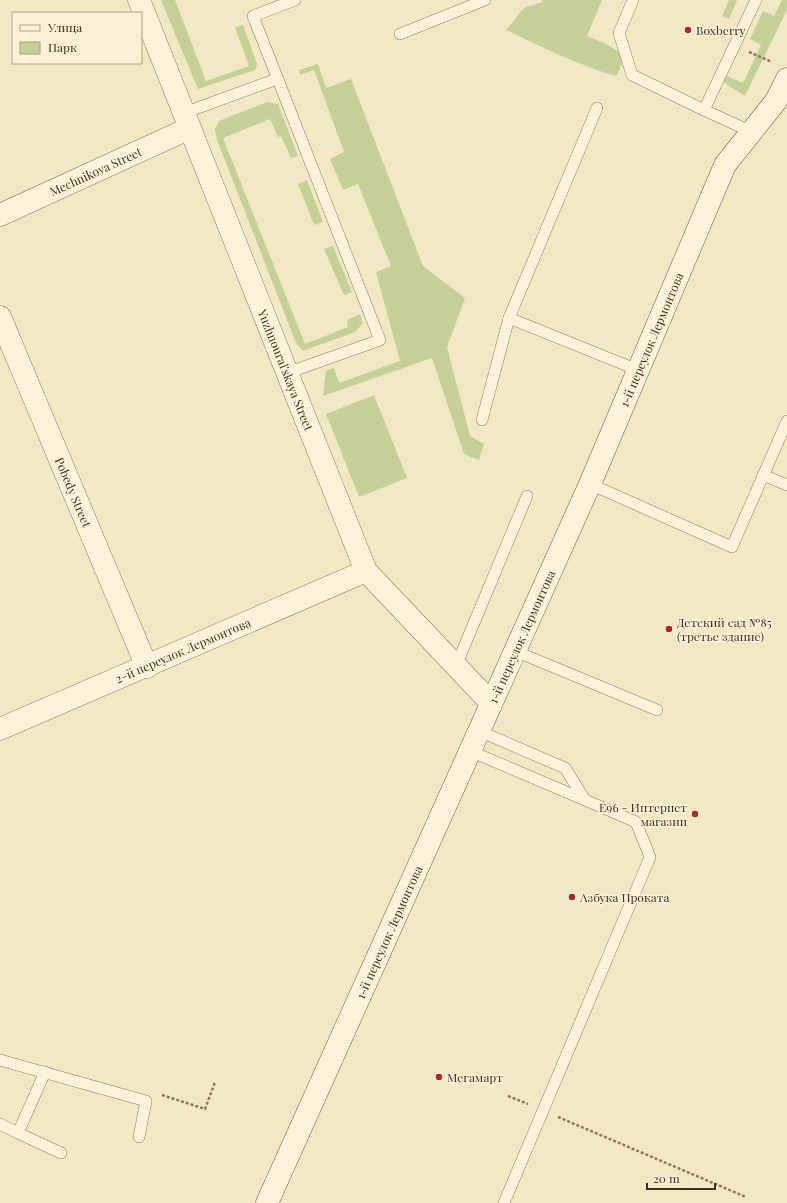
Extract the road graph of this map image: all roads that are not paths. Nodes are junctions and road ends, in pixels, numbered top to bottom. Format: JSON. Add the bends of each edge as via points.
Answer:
{"nodes":[{"id":1,"x":139,"y":0,"type":"edge"},
{"id":2,"x":295,"y":0,"type":"edge"},
{"id":3,"x":485,"y":0,"type":"edge"},
{"id":4,"x":633,"y":0,"type":"edge"},
{"id":5,"x":756,"y":0,"type":"edge"},
{"id":6,"x":400,"y":34,"type":"dead end"},
{"id":7,"x":780,"y":71,"type":"edge"},
{"id":8,"x":277,"y":79,"type":"junction"},
{"id":9,"x":781,"y":104,"type":"edge"},
{"id":10,"x":597,"y":108,"type":"dead end"},
{"id":11,"x":704,"y":110,"type":"junction"},
{"id":12,"x":187,"y":120,"type":"junction"},
{"id":13,"x":752,"y":132,"type":"junction"},
{"id":14,"x":0,"y":215,"type":"edge"},
{"id":15,"x":0,"y":317,"type":"edge"},
{"id":16,"x":508,"y":318,"type":"junction"},
{"id":17,"x":638,"y":370,"type":"junction"},
{"id":18,"x":287,"y":373,"type":"junction"},
{"id":19,"x":482,"y":420,"type":"dead end"},
{"id":20,"x":787,"y":421,"type":"edge"},
{"id":21,"x":763,"y":475,"type":"junction"},
{"id":22,"x":590,"y":484,"type":"junction"},
{"id":23,"x":787,"y":485,"type":"edge"},
{"id":24,"x":526,"y":496,"type":"dead end"},
{"id":25,"x":366,"y":571,"type":"junction"},
{"id":26,"x":515,"y":651,"type":"junction"},
{"id":27,"x":456,"y":666,"type":"junction"},
{"id":28,"x":147,"y":667,"type":"junction"},
{"id":29,"x":491,"y":703,"type":"junction"},
{"id":30,"x":657,"y":710,"type":"dead end"},
{"id":31,"x":0,"y":729,"type":"edge"},
{"id":32,"x":479,"y":731,"type":"junction"},
{"id":33,"x":470,"y":751,"type":"junction"},
{"id":34,"x":585,"y":800,"type":"junction"},
{"id":35,"x":0,"y":1060,"type":"edge"},
{"id":36,"x":45,"y":1072,"type":"junction"},
{"id":37,"x":0,"y":1124,"type":"edge"},
{"id":38,"x":18,"y":1133,"type":"junction"},
{"id":39,"x":139,"y":1137,"type":"dead end"},
{"id":40,"x":61,"y":1153,"type":"dead end"},
{"id":41,"x":267,"y":1203,"type":"edge"},
{"id":42,"x":504,"y":1203,"type":"edge"}],
"edges":[{"from":1,"to":12,"type":"street","name":"Yuzhnoural'skaya Street"},
{"from":2,"to":8,"type":"lane","via":[[253,16]]},
{"from":3,"to":6,"type":"lane"},
{"from":4,"to":11,"type":"lane","via":[[619,33],[632,75]]},
{"from":5,"to":11,"type":"lane"},
{"from":7,"to":9,"type":"street","name":"1-й переулок Лермонтова"},
{"from":8,"to":12,"type":"lane"},
{"from":8,"to":18,"type":"lane","via":[[380,340]]},
{"from":9,"to":13,"type":"street","name":"1-й переулок Лермонтова"},
{"from":10,"to":16,"type":"lane"},
{"from":11,"to":13,"type":"lane"},
{"from":12,"to":14,"type":"street","name":"Mechnikova Street"},
{"from":12,"to":18,"type":"street","name":"Yuzhnoural'skaya Street"},
{"from":13,"to":17,"type":"street","name":"1-й переулок Лермонтова","via":[[725,165]]},
{"from":15,"to":28,"type":"street","name":"Pobedy Street"},
{"from":16,"to":17,"type":"lane"},
{"from":16,"to":19,"type":"lane"},
{"from":17,"to":22,"type":"street","name":"1-й переулок Лермонтова"},
{"from":18,"to":25,"type":"street","name":"Yuzhnoural'skaya Street"},
{"from":20,"to":21,"type":"lane"},
{"from":21,"to":22,"type":"lane","via":[[732,547]]},
{"from":21,"to":23,"type":"lane"},
{"from":22,"to":26,"type":"street","name":"1-й переулок Лермонтова"},
{"from":24,"to":27,"type":"lane"},
{"from":25,"to":27,"type":"street","name":"Yuzhnoural'skaya Street"},
{"from":25,"to":28,"type":"street","name":"2-й переулок Лермонтова"},
{"from":26,"to":29,"type":"street","name":"1-й переулок Лермонтова"},
{"from":26,"to":30,"type":"lane"},
{"from":27,"to":29,"type":"street","name":"Yuzhnoural'skaya Street"},
{"from":28,"to":31,"type":"street","name":"2-й переулок Лермонтова"},
{"from":29,"to":32,"type":"street","name":"1-й переулок Лермонтова"},
{"from":32,"to":33,"type":"street","name":"1-й переулок Лермонтова"},
{"from":32,"to":34,"type":"lane","via":[[565,768]]},
{"from":33,"to":34,"type":"lane"},
{"from":33,"to":41,"type":"street","name":"1-й переулок Лермонтова"},
{"from":34,"to":42,"type":"lane","via":[[636,822],[650,857]]},
{"from":35,"to":36,"type":"lane"},
{"from":36,"to":38,"type":"lane"},
{"from":36,"to":39,"type":"lane","via":[[146,1101]]},
{"from":37,"to":38,"type":"lane"},
{"from":38,"to":40,"type":"lane"}]}
